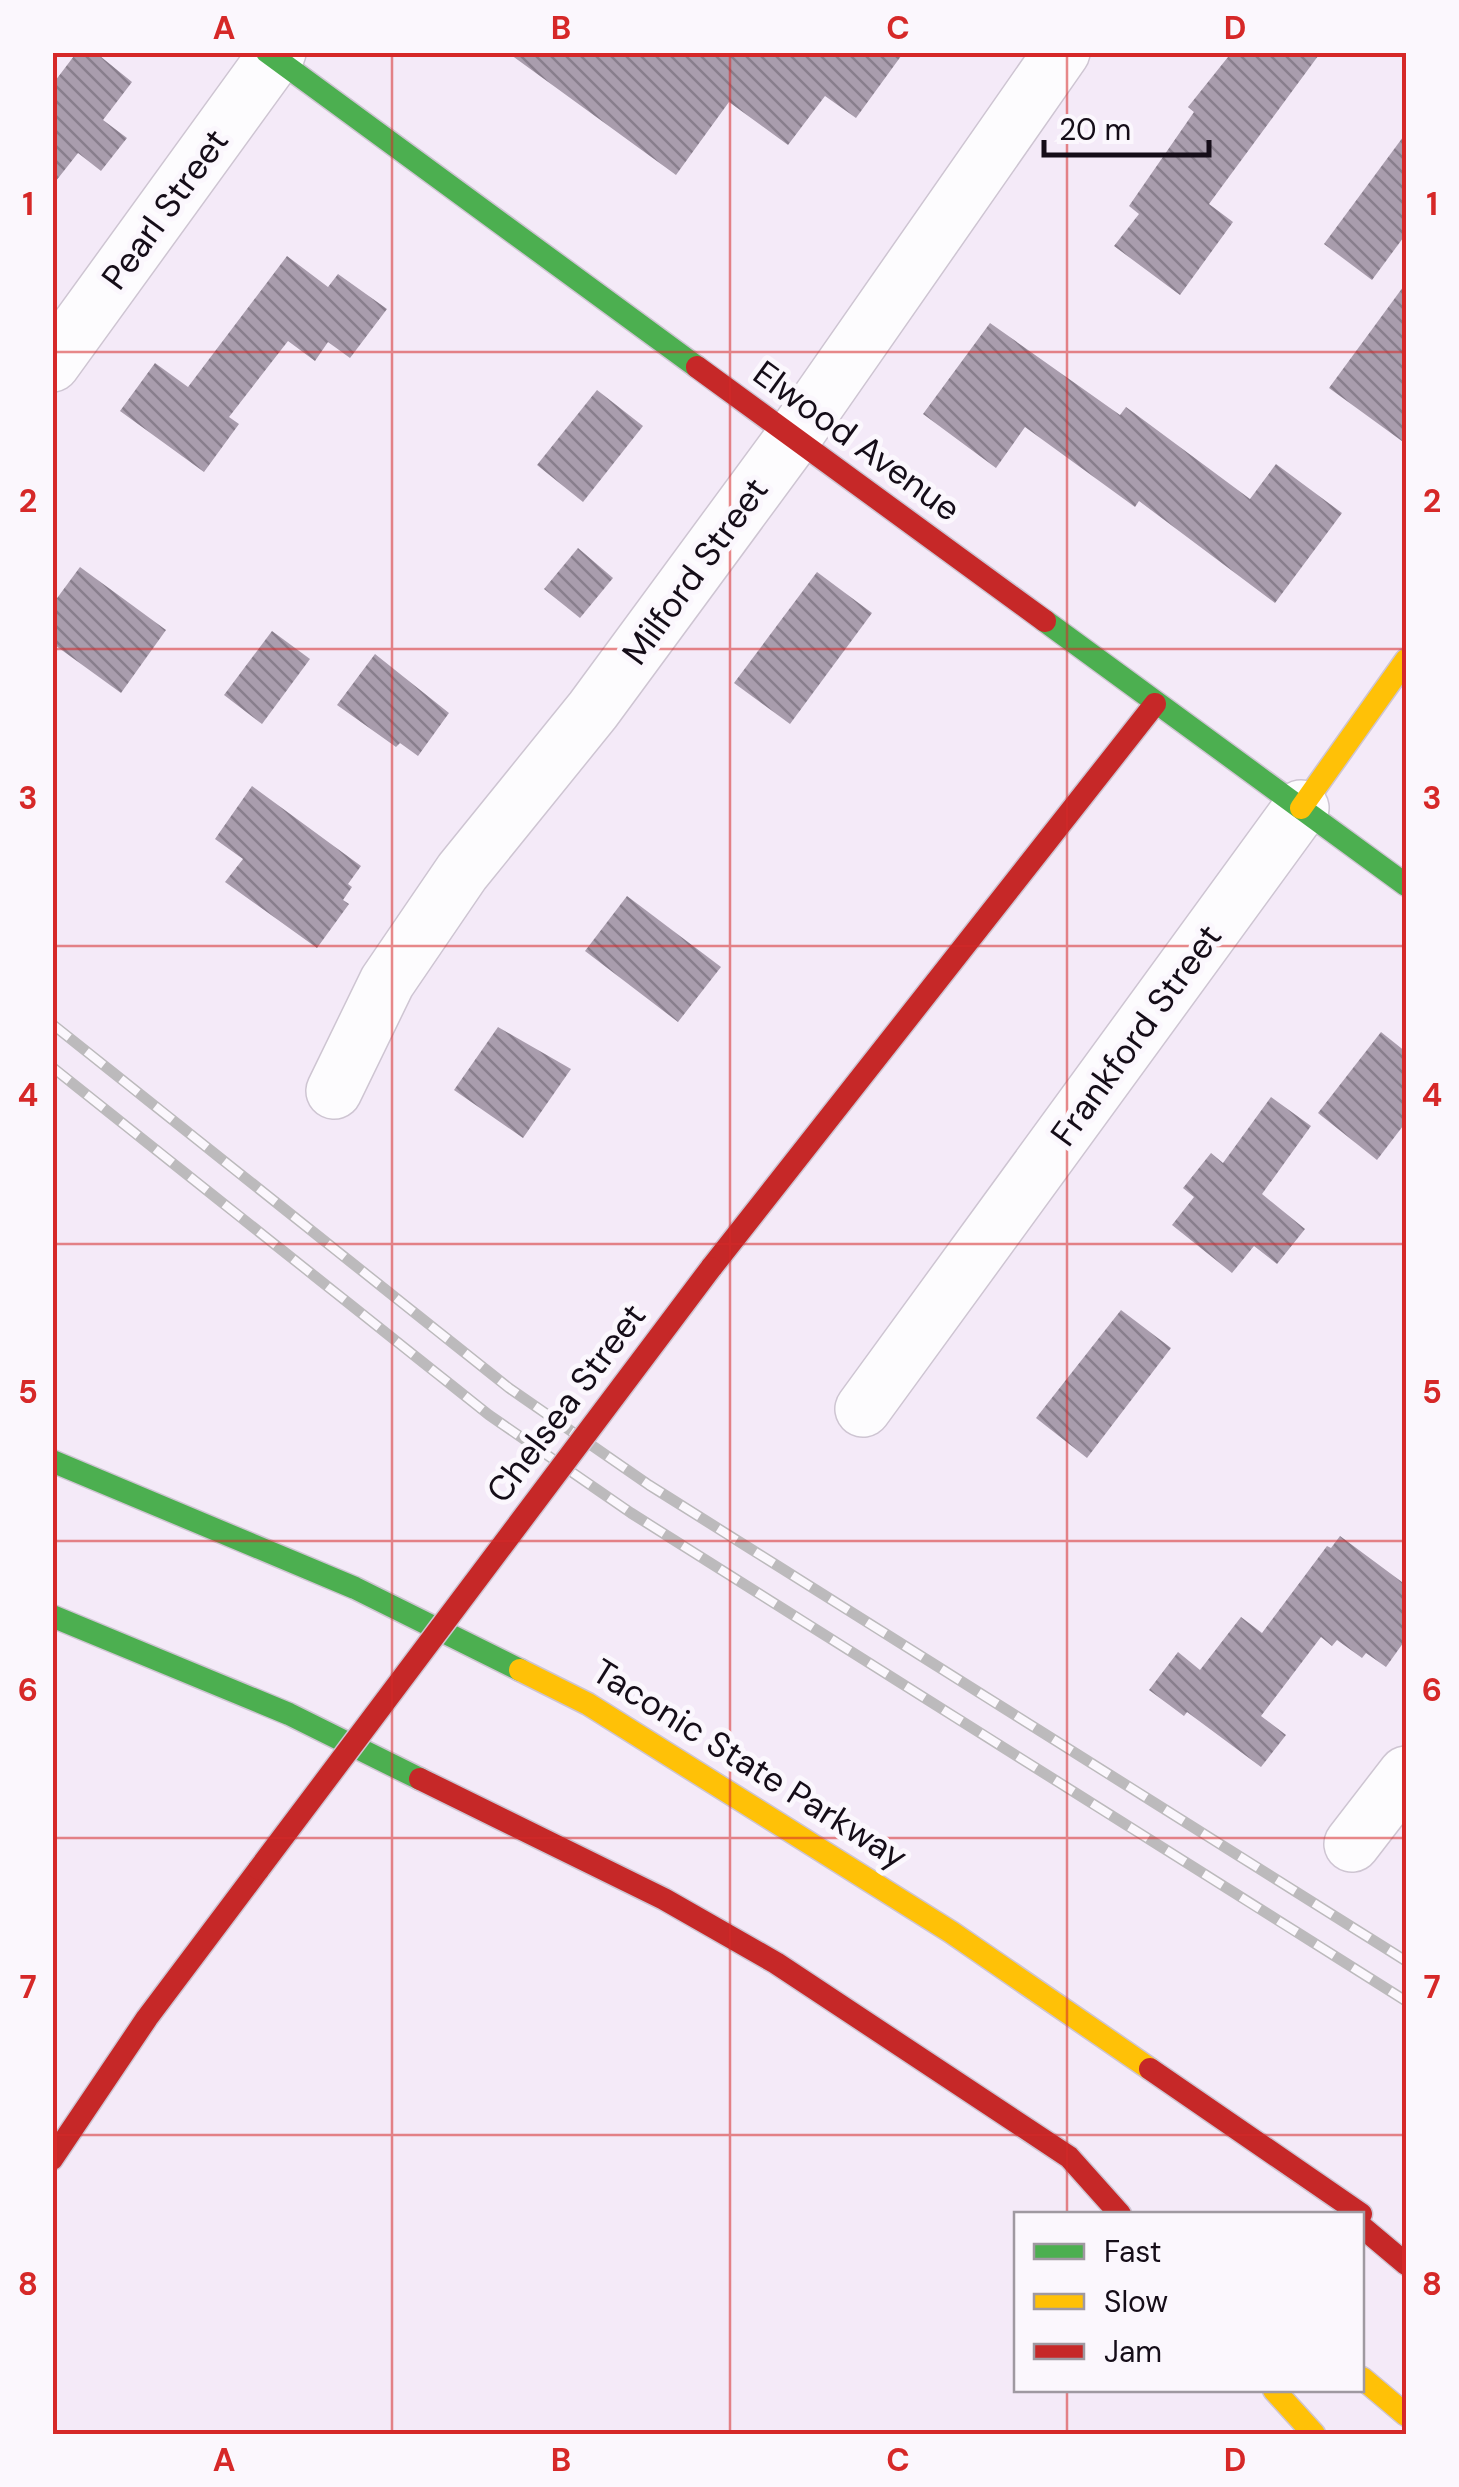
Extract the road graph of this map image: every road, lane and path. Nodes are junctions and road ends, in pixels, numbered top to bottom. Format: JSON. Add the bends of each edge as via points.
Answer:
{"nodes":[{"id":1,"x":1062,"y":52,"type":"edge"},
{"id":2,"x":273,"y":54,"type":"edge"},
{"id":3,"x":52,"y":364,"type":"edge"},
{"id":4,"x":793,"y":438,"type":"junction"},
{"id":5,"x":1406,"y":660,"type":"edge"},
{"id":6,"x":1155,"y":704,"type":"junction"},
{"id":7,"x":1300,"y":808,"type":"junction"},
{"id":8,"x":1406,"y":884,"type":"edge"},
{"id":9,"x":334,"y":1092,"type":"dead end"},
{"id":10,"x":863,"y":1409,"type":"dead end"},
{"id":11,"x":52,"y":1462,"type":"edge"},
{"id":12,"x":52,"y":1616,"type":"edge"},
{"id":13,"x":107,"y":1664,"type":"dead end"},
{"id":14,"x":289,"y":1714,"type":"junction"},
{"id":15,"x":1406,"y":1774,"type":"edge"},
{"id":16,"x":1352,"y":1844,"type":"dead end"},
{"id":17,"x":1218,"y":2114,"type":"junction"},
{"id":18,"x":52,"y":2158,"type":"edge"},
{"id":19,"x":1129,"y":2210,"type":"edge"},
{"id":20,"x":1344,"y":2212,"type":"edge"},
{"id":21,"x":1357,"y":2212,"type":"edge"},
{"id":22,"x":1364,"y":2217,"type":"edge"},
{"id":23,"x":1364,"y":2228,"type":"edge"},
{"id":24,"x":1406,"y":2246,"type":"edge"},
{"id":25,"x":1406,"y":2264,"type":"edge"},
{"id":26,"x":1364,"y":2380,"type":"edge"},
{"id":27,"x":1276,"y":2392,"type":"edge"},
{"id":28,"x":1406,"y":2415,"type":"edge"},
{"id":29,"x":1314,"y":2434,"type":"edge"}],
"edges":[{"from":1,"to":4,"type":"street","name":"Milford Street"},
{"from":2,"to":3,"type":"street","name":"Pearl Street"},
{"from":2,"to":4,"type":"main road","name":"Elwood Avenue"},
{"from":4,"to":6,"type":"main road","name":"Elwood Avenue"},
{"from":4,"to":9,"type":"street","name":"Milford Street","via":[[593,710],[462,872],[387,982]]},
{"from":5,"to":7,"type":"main road","name":"Frankford Street"},
{"from":6,"to":7,"type":"main road","name":"Elwood Avenue"},
{"from":6,"to":18,"type":"main road","name":"Chelsea Street","bridge":true,"via":[[711,1268],[146,2018]]},
{"from":7,"to":8,"type":"main road","name":"Elwood Avenue"},
{"from":7,"to":10,"type":"street","name":"Frankford Street"},
{"from":11,"to":17,"type":"main road","name":"Taconic State Parkway","via":[[356,1588],[588,1704],[894,1894]]},
{"from":12,"to":14,"type":"main road"},
{"from":13,"to":14,"type":"main road"},
{"from":14,"to":19,"type":"main road","via":[[664,1898],[776,1963],[1070,2156]]},
{"from":15,"to":16,"type":"street"},
{"from":17,"to":20,"type":"main road"},
{"from":17,"to":21,"type":"main road","name":"Taconic State Parkway"},
{"from":22,"to":24,"type":"main road","name":"Taconic State Parkway"},
{"from":23,"to":25,"type":"main road"},
{"from":26,"to":28,"type":"main road"},
{"from":27,"to":29,"type":"main road"}]}
